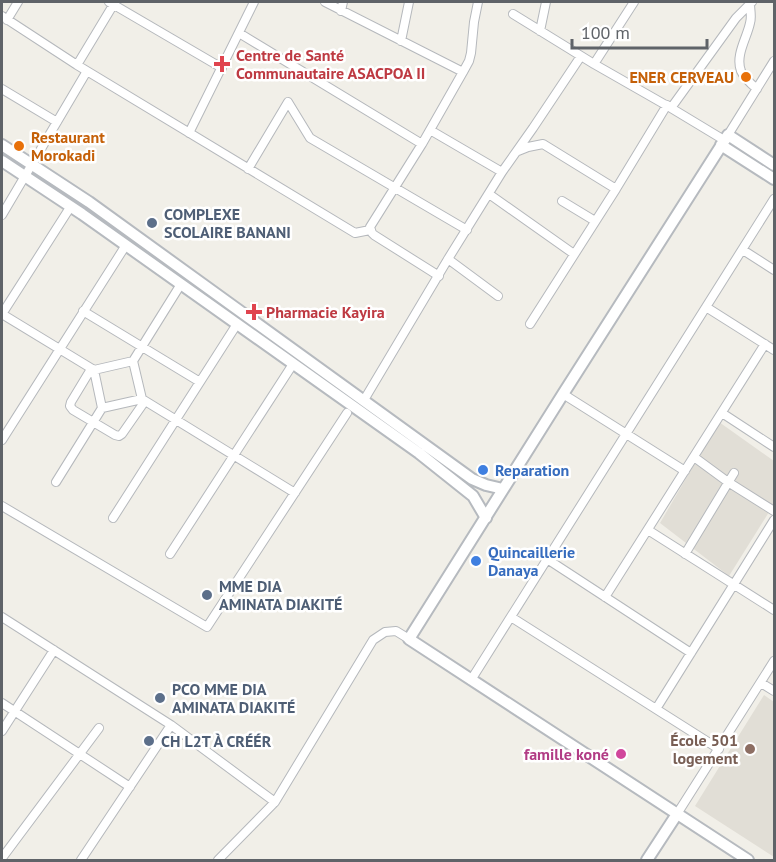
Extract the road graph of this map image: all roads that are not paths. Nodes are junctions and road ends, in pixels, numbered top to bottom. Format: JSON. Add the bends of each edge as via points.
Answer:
{"nodes":[{"id":1,"x":18,"y":2,"type":"edge"},
{"id":2,"x":113,"y":2,"type":"edge"},
{"id":3,"x":254,"y":2,"type":"edge"},
{"id":4,"x":325,"y":2,"type":"edge"},
{"id":5,"x":343,"y":2,"type":"edge"},
{"id":6,"x":409,"y":2,"type":"edge"},
{"id":7,"x":478,"y":2,"type":"edge"},
{"id":8,"x":546,"y":2,"type":"edge"},
{"id":9,"x":634,"y":2,"type":"edge"},
{"id":10,"x":751,"y":3,"type":"edge"},
{"id":11,"x":341,"y":11,"type":"junction"},
{"id":12,"x":513,"y":14,"type":"dead end"},
{"id":13,"x":4,"y":18,"type":"edge"},
{"id":14,"x":540,"y":31,"type":"junction"},
{"id":15,"x":239,"y":33,"type":"junction"},
{"id":16,"x":401,"y":41,"type":"junction"},
{"id":17,"x":581,"y":56,"type":"junction"},
{"id":18,"x":774,"y":61,"type":"edge"},
{"id":19,"x":594,"y":64,"type":"junction"},
{"id":20,"x":77,"y":65,"type":"junction"},
{"id":21,"x":222,"y":68,"type":"junction"},
{"id":22,"x":87,"y":71,"type":"junction"},
{"id":23,"x":463,"y":72,"type":"junction"},
{"id":24,"x":2,"y":88,"type":"edge"},
{"id":25,"x":757,"y":89,"type":"junction"},
{"id":26,"x":669,"y":106,"type":"junction"},
{"id":27,"x":57,"y":122,"type":"junction"},
{"id":28,"x":430,"y":130,"type":"junction"},
{"id":29,"x":189,"y":133,"type":"junction"},
{"id":30,"x":724,"y":140,"type":"junction"},
{"id":31,"x":422,"y":144,"type":"junction"},
{"id":32,"x":2,"y":145,"type":"edge"},
{"id":33,"x":517,"y":152,"type":"junction"},
{"id":34,"x":2,"y":161,"type":"edge"},
{"id":35,"x":32,"y":164,"type":"junction"},
{"id":36,"x":774,"y":165,"type":"edge"},
{"id":37,"x":248,"y":168,"type":"junction"},
{"id":38,"x":502,"y":172,"type":"junction"},
{"id":39,"x":25,"y":175,"type":"junction"},
{"id":40,"x":774,"y":179,"type":"edge"},
{"id":41,"x":394,"y":187,"type":"junction"},
{"id":42,"x":616,"y":189,"type":"junction"},
{"id":43,"x":489,"y":194,"type":"junction"},
{"id":44,"x":774,"y":199,"type":"edge"},
{"id":45,"x":562,"y":201,"type":"dead end"},
{"id":46,"x":71,"y":206,"type":"junction"},
{"id":47,"x":2,"y":215,"type":"edge"},
{"id":48,"x":595,"y":221,"type":"junction"},
{"id":49,"x":370,"y":230,"type":"junction"},
{"id":50,"x":467,"y":230,"type":"junction"},
{"id":51,"x":126,"y":245,"type":"junction"},
{"id":52,"x":742,"y":250,"type":"junction"},
{"id":53,"x":574,"y":254,"type":"junction"},
{"id":54,"x":448,"y":260,"type":"junction"},
{"id":55,"x":774,"y":270,"type":"edge"},
{"id":56,"x":439,"y":276,"type":"junction"},
{"id":57,"x":181,"y":284,"type":"junction"},
{"id":58,"x":498,"y":296,"type":"dead end"},
{"id":59,"x":706,"y":307,"type":"junction"},
{"id":60,"x":83,"y":311,"type":"junction"},
{"id":61,"x":2,"y":314,"type":"edge"},
{"id":62,"x":237,"y":324,"type":"junction"},
{"id":63,"x":530,"y":324,"type":"dead end"},
{"id":64,"x":765,"y":344,"type":"junction"},
{"id":65,"x":142,"y":347,"type":"junction"},
{"id":66,"x":59,"y":349,"type":"junction"},
{"id":67,"x":774,"y":350,"type":"edge"},
{"id":68,"x":133,"y":361,"type":"junction"},
{"id":69,"x":293,"y":364,"type":"junction"},
{"id":70,"x":92,"y":370,"type":"junction"},
{"id":71,"x":200,"y":382,"type":"junction"},
{"id":72,"x":563,"y":394,"type":"junction"},
{"id":73,"x":143,"y":400,"type":"junction"},
{"id":74,"x":364,"y":400,"type":"junction"},
{"id":75,"x":102,"y":408,"type":"junction"},
{"id":76,"x":347,"y":412,"type":"dead end"},
{"id":77,"x":722,"y":413,"type":"junction"},
{"id":78,"x":176,"y":420,"type":"junction"},
{"id":79,"x":93,"y":422,"type":"junction"},
{"id":80,"x":627,"y":434,"type":"junction"},
{"id":81,"x":2,"y":440,"type":"edge"},
{"id":82,"x":774,"y":447,"type":"edge"},
{"id":83,"x":234,"y":455,"type":"junction"},
{"id":84,"x":694,"y":457,"type":"junction"},
{"id":85,"x":685,"y":471,"type":"junction"},
{"id":86,"x":734,"y":473,"type":"dead end"},
{"id":87,"x":56,"y":482,"type":"dead end"},
{"id":88,"x":728,"y":482,"type":"junction"},
{"id":89,"x":503,"y":489,"type":"junction"},
{"id":90,"x":295,"y":493,"type":"junction"},
{"id":91,"x":2,"y":506,"type":"edge"},
{"id":92,"x":774,"y":511,"type":"edge"},
{"id":93,"x":113,"y":518,"type":"dead end"},
{"id":94,"x":486,"y":518,"type":"junction"},
{"id":95,"x":774,"y":523,"type":"edge"},
{"id":96,"x":648,"y":531,"type":"junction"},
{"id":97,"x":170,"y":554,"type":"dead end"},
{"id":98,"x":685,"y":554,"type":"junction"},
{"id":99,"x":547,"y":559,"type":"junction"},
{"id":100,"x":734,"y":585,"type":"junction"},
{"id":101,"x":605,"y":597,"type":"junction"},
{"id":102,"x":774,"y":610,"type":"edge"},
{"id":103,"x":2,"y":617,"type":"edge"},
{"id":104,"x":511,"y":617,"type":"junction"},
{"id":105,"x":409,"y":639,"type":"junction"},
{"id":106,"x":54,"y":650,"type":"junction"},
{"id":107,"x":691,"y":653,"type":"junction"},
{"id":108,"x":774,"y":661,"type":"edge"},
{"id":109,"x":471,"y":680,"type":"junction"},
{"id":110,"x":761,"y":683,"type":"junction"},
{"id":111,"x":774,"y":691,"type":"edge"},
{"id":112,"x":2,"y":703,"type":"edge"},
{"id":113,"x":656,"y":709,"type":"junction"},
{"id":114,"x":14,"y":712,"type":"junction"},
{"id":115,"x":171,"y":725,"type":"junction"},
{"id":116,"x":99,"y":728,"type":"dead end"},
{"id":117,"x":2,"y":731,"type":"edge"},
{"id":118,"x":719,"y":749,"type":"junction"},
{"id":119,"x":80,"y":754,"type":"junction"},
{"id":120,"x":130,"y":787,"type":"junction"},
{"id":121,"x":275,"y":802,"type":"junction"},
{"id":122,"x":677,"y":814,"type":"junction"},
{"id":123,"x":2,"y":858,"type":"edge"},
{"id":124,"x":81,"y":861,"type":"edge"},
{"id":125,"x":218,"y":861,"type":"edge"},
{"id":126,"x":647,"y":861,"type":"edge"},
{"id":127,"x":748,"y":861,"type":"edge"}],
"edges":[{"from":1,"to":13,"type":"street"},
{"from":2,"to":20,"type":"street"},
{"from":2,"to":21,"type":"street"},
{"from":3,"to":15,"type":"street"},
{"from":4,"to":11,"type":"street"},
{"from":5,"to":11,"type":"street"},
{"from":6,"to":16,"type":"street"},
{"from":7,"to":23,"type":"street","via":[[471,53]]},
{"from":8,"to":14,"type":"street"},
{"from":9,"to":19,"type":"street"},
{"from":10,"to":25,"type":"street","via":[[751,19],[739,58],[743,75]]},
{"from":10,"to":26,"type":"street"},
{"from":11,"to":16,"type":"street"},
{"from":12,"to":14,"type":"street"},
{"from":13,"to":20,"type":"street"},
{"from":14,"to":17,"type":"street"},
{"from":15,"to":21,"type":"street"},
{"from":15,"to":31,"type":"street"},
{"from":16,"to":23,"type":"street"},
{"from":17,"to":19,"type":"street"},
{"from":17,"to":33,"type":"street"},
{"from":18,"to":25,"type":"street"},
{"from":19,"to":26,"type":"street"},
{"from":20,"to":22,"type":"street"},
{"from":21,"to":29,"type":"street"},
{"from":22,"to":27,"type":"street"},
{"from":22,"to":29,"type":"street"},
{"from":23,"to":28,"type":"street"},
{"from":24,"to":27,"type":"street"},
{"from":25,"to":30,"type":"street"},
{"from":26,"to":30,"type":"street"},
{"from":26,"to":42,"type":"street"},
{"from":27,"to":35,"type":"street"},
{"from":28,"to":31,"type":"street"},
{"from":28,"to":38,"type":"street"},
{"from":29,"to":37,"type":"street"},
{"from":30,"to":36,"type":"street"},
{"from":30,"to":40,"type":"street"},
{"from":30,"to":72,"type":"street"},
{"from":31,"to":41,"type":"street"},
{"from":32,"to":35,"type":"street"},
{"from":33,"to":38,"type":"street"},
{"from":33,"to":42,"type":"street","via":[[543,144]]},
{"from":34,"to":39,"type":"street"},
{"from":35,"to":39,"type":"street"},
{"from":35,"to":74,"type":"street"},
{"from":37,"to":41,"type":"street","via":[[288,102],[310,138]]},
{"from":37,"to":49,"type":"street","via":[[355,233]]},
{"from":38,"to":43,"type":"street"},
{"from":39,"to":46,"type":"street"},
{"from":39,"to":47,"type":"street"},
{"from":41,"to":49,"type":"street"},
{"from":41,"to":50,"type":"street"},
{"from":42,"to":48,"type":"street"},
{"from":43,"to":50,"type":"street"},
{"from":43,"to":53,"type":"street"},
{"from":44,"to":52,"type":"street"},
{"from":45,"to":48,"type":"street"},
{"from":46,"to":51,"type":"street"},
{"from":46,"to":61,"type":"street"},
{"from":48,"to":53,"type":"street"},
{"from":49,"to":56,"type":"street"},
{"from":50,"to":54,"type":"street"},
{"from":51,"to":57,"type":"street"},
{"from":51,"to":60,"type":"street"},
{"from":52,"to":55,"type":"street"},
{"from":52,"to":59,"type":"street"},
{"from":53,"to":63,"type":"street"},
{"from":54,"to":56,"type":"street"},
{"from":54,"to":58,"type":"street"},
{"from":56,"to":74,"type":"street"},
{"from":57,"to":62,"type":"street"},
{"from":57,"to":65,"type":"street"},
{"from":59,"to":64,"type":"street"},
{"from":59,"to":80,"type":"street"},
{"from":60,"to":65,"type":"street"},
{"from":60,"to":66,"type":"street"},
{"from":61,"to":66,"type":"street"},
{"from":62,"to":69,"type":"street"},
{"from":62,"to":71,"type":"street"},
{"from":64,"to":67,"type":"street"},
{"from":64,"to":77,"type":"street"},
{"from":65,"to":68,"type":"street"},
{"from":65,"to":71,"type":"street"},
{"from":66,"to":70,"type":"street"},
{"from":66,"to":81,"type":"street"},
{"from":68,"to":70,"type":"street"},
{"from":68,"to":73,"type":"street"},
{"from":69,"to":83,"type":"street"},
{"from":69,"to":94,"type":"street","via":[[473,496]]},
{"from":70,"to":75,"type":"street"},
{"from":70,"to":79,"type":"street","via":[[70,406]]},
{"from":71,"to":78,"type":"street"},
{"from":72,"to":80,"type":"street"},
{"from":72,"to":89,"type":"street"},
{"from":73,"to":75,"type":"street"},
{"from":73,"to":78,"type":"street"},
{"from":73,"to":79,"type":"street","via":[[121,435]]},
{"from":74,"to":89,"type":"street","via":[[472,479]]},
{"from":75,"to":79,"type":"street"},
{"from":76,"to":90,"type":"street"},
{"from":77,"to":82,"type":"street"},
{"from":77,"to":84,"type":"street"},
{"from":78,"to":83,"type":"street"},
{"from":78,"to":93,"type":"street"},
{"from":79,"to":87,"type":"street"},
{"from":80,"to":85,"type":"street"},
{"from":80,"to":99,"type":"street"},
{"from":83,"to":90,"type":"street"},
{"from":83,"to":97,"type":"street"},
{"from":84,"to":85,"type":"street"},
{"from":84,"to":88,"type":"street"},
{"from":85,"to":96,"type":"street"},
{"from":86,"to":88,"type":"street"},
{"from":88,"to":92,"type":"street"},
{"from":88,"to":98,"type":"street"},
{"from":89,"to":94,"type":"street"},
{"from":90,"to":91,"type":"street","via":[[207,627]]},
{"from":94,"to":105,"type":"street"},
{"from":95,"to":100,"type":"street"},
{"from":96,"to":98,"type":"street"},
{"from":96,"to":101,"type":"street"},
{"from":98,"to":100,"type":"street"},
{"from":99,"to":101,"type":"street"},
{"from":99,"to":104,"type":"street"},
{"from":100,"to":102,"type":"street"},
{"from":100,"to":107,"type":"street"},
{"from":101,"to":107,"type":"street"},
{"from":103,"to":106,"type":"street"},
{"from":104,"to":109,"type":"street"},
{"from":104,"to":113,"type":"street"},
{"from":105,"to":109,"type":"street"},
{"from":105,"to":121,"type":"street","via":[[396,631],[385,632],[373,640]]},
{"from":106,"to":114,"type":"street"},
{"from":106,"to":115,"type":"street"},
{"from":107,"to":113,"type":"street"},
{"from":108,"to":110,"type":"street"},
{"from":109,"to":122,"type":"street"},
{"from":110,"to":111,"type":"street"},
{"from":110,"to":118,"type":"street"},
{"from":112,"to":114,"type":"street"},
{"from":113,"to":118,"type":"street"},
{"from":114,"to":117,"type":"street"},
{"from":114,"to":119,"type":"street"},
{"from":115,"to":120,"type":"street"},
{"from":115,"to":121,"type":"street"},
{"from":116,"to":119,"type":"street"},
{"from":118,"to":122,"type":"street"},
{"from":119,"to":120,"type":"street"},
{"from":119,"to":123,"type":"street"},
{"from":120,"to":124,"type":"street"},
{"from":121,"to":125,"type":"street"},
{"from":122,"to":126,"type":"street"},
{"from":122,"to":127,"type":"street"}]}
